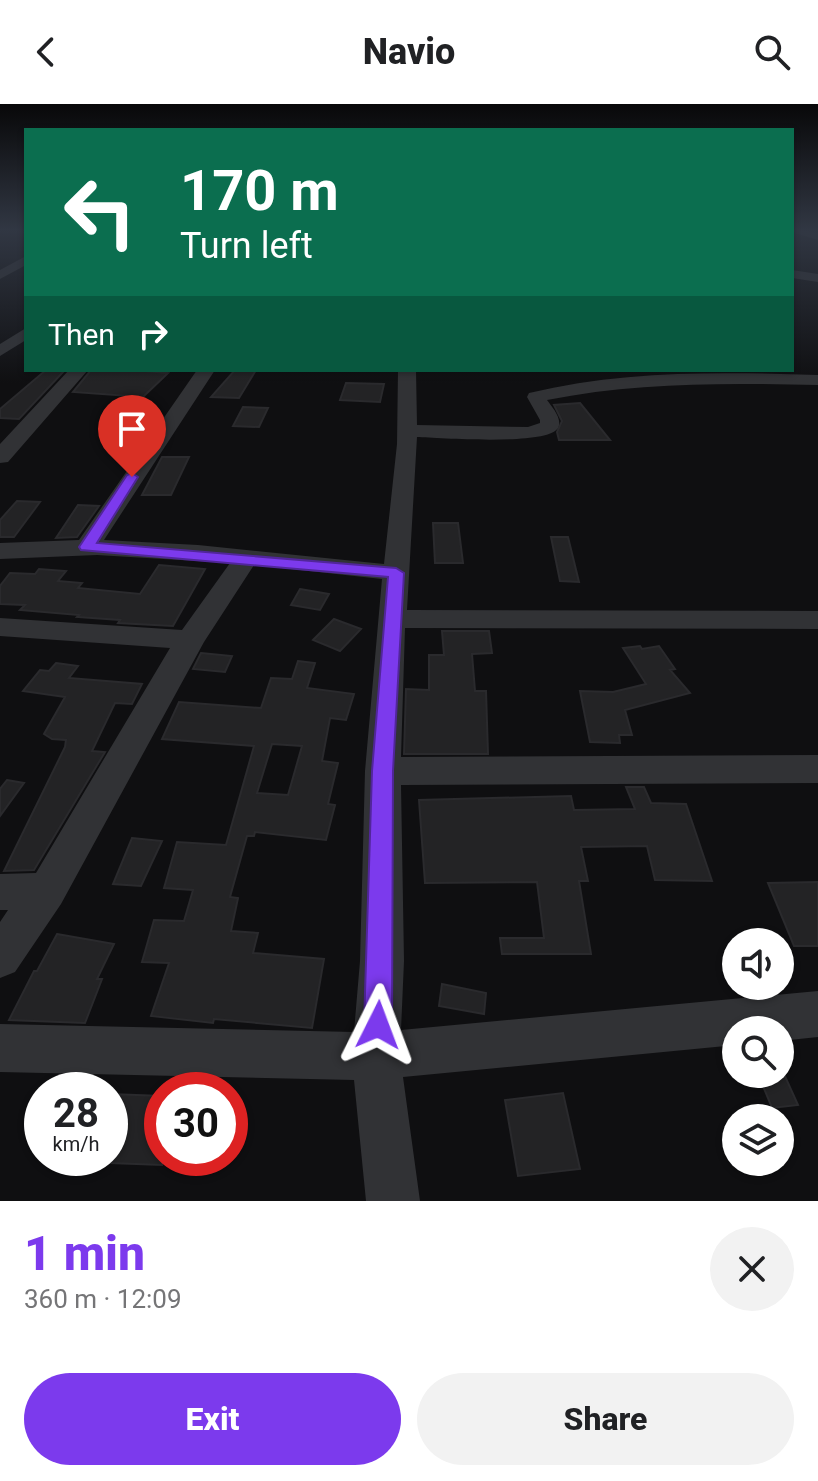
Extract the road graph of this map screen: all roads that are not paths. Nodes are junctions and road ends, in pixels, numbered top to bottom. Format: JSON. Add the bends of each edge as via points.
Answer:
{"nodes":[{"id":1,"x":0,"y":330,"type":"edge"},
{"id":2,"x":24,"y":332,"type":"edge"},
{"id":3,"x":24,"y":333,"type":"edge"},
{"id":4,"x":0,"y":351,"type":"edge"},
{"id":5,"x":77,"y":372,"type":"edge"},
{"id":6,"x":205,"y":372,"type":"edge"},
{"id":7,"x":407,"y":372,"type":"edge"},
{"id":8,"x":667,"y":374,"type":"edge"},
{"id":9,"x":818,"y":380,"type":"edge"},
{"id":10,"x":407,"y":431,"type":"junction"},
{"id":11,"x":0,"y":457,"type":"edge"},
{"id":12,"x":87,"y":547,"type":"junction"},
{"id":13,"x":0,"y":551,"type":"edge"},
{"id":14,"x":246,"y":558,"type":"junction"},
{"id":15,"x":396,"y":573,"type":"junction"},
{"id":16,"x":392,"y":619,"type":"junction"},
{"id":17,"x":818,"y":620,"type":"edge"},
{"id":18,"x":0,"y":627,"type":"edge"},
{"id":19,"x":190,"y":640,"type":"junction"},
{"id":20,"x":818,"y":769,"type":"edge"},
{"id":21,"x":383,"y":771,"type":"junction"},
{"id":22,"x":47,"y":891,"type":"junction"},
{"id":23,"x":0,"y":892,"type":"edge"},
{"id":24,"x":0,"y":957,"type":"edge"},
{"id":25,"x":818,"y":1014,"type":"edge"},
{"id":26,"x":0,"y":1048,"type":"edge"},
{"id":27,"x":376,"y":1056,"type":"junction"},
{"id":28,"x":393,"y":1201,"type":"edge"}],
"edges":[{"from":1,"to":2,"type":"street"},
{"from":3,"to":4,"type":"street"},
{"from":5,"to":11,"type":"street"},
{"from":6,"to":12,"type":"street"},
{"from":7,"to":10,"type":"street"},
{"from":8,"to":9,"type":"street"},
{"from":8,"to":10,"type":"street","via":[[536,397],[549,427],[529,433]]},
{"from":10,"to":15,"type":"street"},
{"from":12,"to":13,"type":"street"},
{"from":12,"to":14,"type":"street"},
{"from":14,"to":15,"type":"street"},
{"from":14,"to":19,"type":"street"},
{"from":15,"to":16,"type":"street"},
{"from":16,"to":17,"type":"street"},
{"from":16,"to":21,"type":"street"},
{"from":18,"to":19,"type":"street"},
{"from":19,"to":22,"type":"street"},
{"from":20,"to":21,"type":"street"},
{"from":21,"to":27,"type":"street"},
{"from":22,"to":23,"type":"street"},
{"from":22,"to":24,"type":"street"},
{"from":25,"to":27,"type":"street"},
{"from":26,"to":27,"type":"street"},
{"from":27,"to":28,"type":"street"}]}
